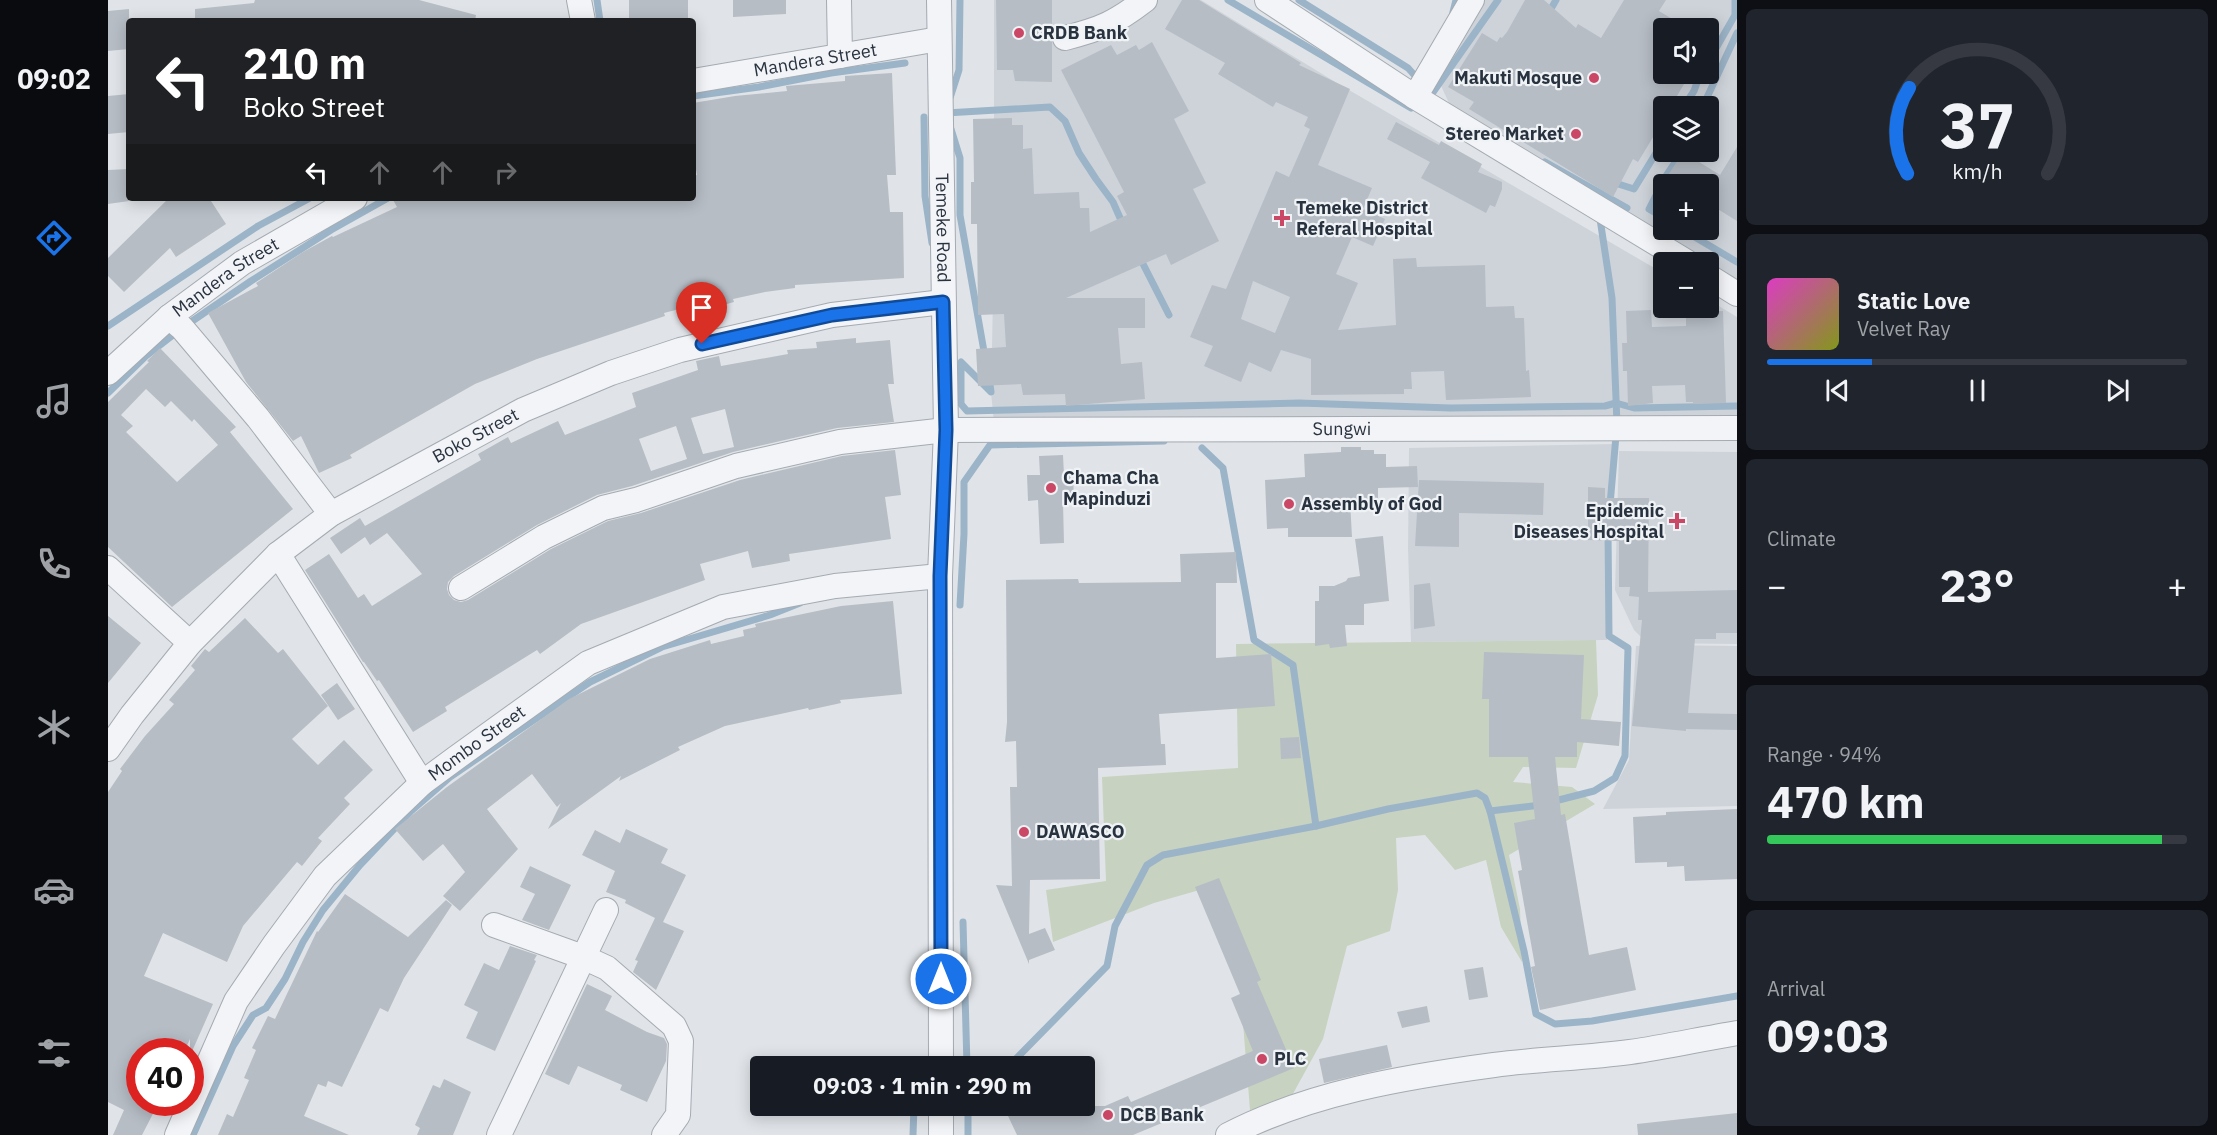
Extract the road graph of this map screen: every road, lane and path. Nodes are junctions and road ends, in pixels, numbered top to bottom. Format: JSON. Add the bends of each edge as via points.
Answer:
{"nodes":[{"id":1,"x":579,"y":0,"type":"edge"},
{"id":2,"x":838,"y":0,"type":"edge"},
{"id":3,"x":939,"y":0,"type":"edge"},
{"id":4,"x":1144,"y":0,"type":"edge"},
{"id":5,"x":1267,"y":0,"type":"edge"},
{"id":6,"x":1472,"y":0,"type":"edge"},
{"id":7,"x":582,"y":18,"type":"edge"},
{"id":8,"x":1065,"y":38,"type":"dead end"},
{"id":9,"x":939,"y":39,"type":"junction"},
{"id":10,"x":840,"y":56,"type":"junction"},
{"id":11,"x":696,"y":80,"type":"edge"},
{"id":12,"x":1414,"y":97,"type":"junction"},
{"id":13,"x":350,"y":201,"type":"edge"},
{"id":14,"x":1670,"y":252,"type":"edge"},
{"id":15,"x":1719,"y":283,"type":"edge"},
{"id":16,"x":1737,"y":294,"type":"edge"},
{"id":17,"x":943,"y":302,"type":"junction"},
{"id":18,"x":170,"y":318,"type":"junction"},
{"id":19,"x":108,"y":373,"type":"edge"},
{"id":20,"x":1737,"y":428,"type":"edge"},
{"id":21,"x":946,"y":430,"type":"junction"},
{"id":22,"x":331,"y":514,"type":"junction"},
{"id":23,"x":278,"y":554,"type":"junction"},
{"id":24,"x":108,"y":568,"type":"edge"},
{"id":25,"x":940,"y":576,"type":"junction"},
{"id":26,"x":461,"y":588,"type":"dead end"},
{"id":27,"x":190,"y":643,"type":"junction"},
{"id":28,"x":108,"y":749,"type":"edge"},
{"id":29,"x":422,"y":783,"type":"junction"},
{"id":30,"x":606,"y":910,"type":"dead end"},
{"id":31,"x":494,"y":925,"type":"dead end"},
{"id":32,"x":583,"y":957,"type":"junction"},
{"id":33,"x":1737,"y":1034,"type":"edge"},
{"id":34,"x":941,"y":1056,"type":"edge"},
{"id":35,"x":941,"y":1116,"type":"edge"},
{"id":36,"x":177,"y":1135,"type":"edge"},
{"id":37,"x":500,"y":1135,"type":"edge"},
{"id":38,"x":664,"y":1135,"type":"edge"},
{"id":39,"x":941,"y":1135,"type":"edge"},
{"id":40,"x":1227,"y":1135,"type":"edge"}],
"edges":[{"from":1,"to":7,"type":"street"},
{"from":2,"to":10,"type":"street"},
{"from":3,"to":9,"type":"street","name":"Temeke Road"},
{"from":4,"to":8,"type":"street","via":[[1120,19]]},
{"from":5,"to":12,"type":"street"},
{"from":6,"to":12,"type":"street"},
{"from":9,"to":10,"type":"street","name":"Mandera Street"},
{"from":9,"to":17,"type":"street","name":"Temeke Road"},
{"from":10,"to":11,"type":"street","name":"Mandera Street"},
{"from":12,"to":14,"type":"street"},
{"from":13,"to":18,"type":"street","name":"Mandera Street","via":[[242,263]]},
{"from":15,"to":16,"type":"street"},
{"from":17,"to":21,"type":"street","name":"Temeke Road"},
{"from":17,"to":22,"type":"street","name":"Boko Street","via":[[832,315],[680,350],[611,373],[523,410]]},
{"from":18,"to":19,"type":"street","name":"Mandera Street"},
{"from":18,"to":22,"type":"street","via":[[258,418]]},
{"from":20,"to":21,"type":"street","name":"Sungwi"},
{"from":21,"to":25,"type":"street","name":"Temeke Road"},
{"from":21,"to":26,"type":"street","name":"Sungwi","via":[[829,445],[736,466],[603,508],[544,537]]},
{"from":22,"to":23,"type":"street","name":"Boko Street"},
{"from":23,"to":27,"type":"street","name":"Boko Street"},
{"from":23,"to":29,"type":"street"},
{"from":24,"to":27,"type":"street"},
{"from":25,"to":29,"type":"street","name":"Mombo Street","via":[[835,586],[723,607],[588,663]]},
{"from":25,"to":34,"type":"street","name":"Temeke Road"},
{"from":27,"to":28,"type":"street","name":"Boko Street"},
{"from":29,"to":36,"type":"street","name":"Mombo Street","via":[[325,876],[273,945],[236,1002]]},
{"from":30,"to":32,"type":"street"},
{"from":31,"to":32,"type":"street"},
{"from":32,"to":37,"type":"street"},
{"from":32,"to":38,"type":"street","via":[[607,968],[674,1026],[681,1041],[678,1115]]},
{"from":33,"to":40,"type":"street","via":[[1387,1083],[1257,1120]]},
{"from":35,"to":39,"type":"street"}]}
